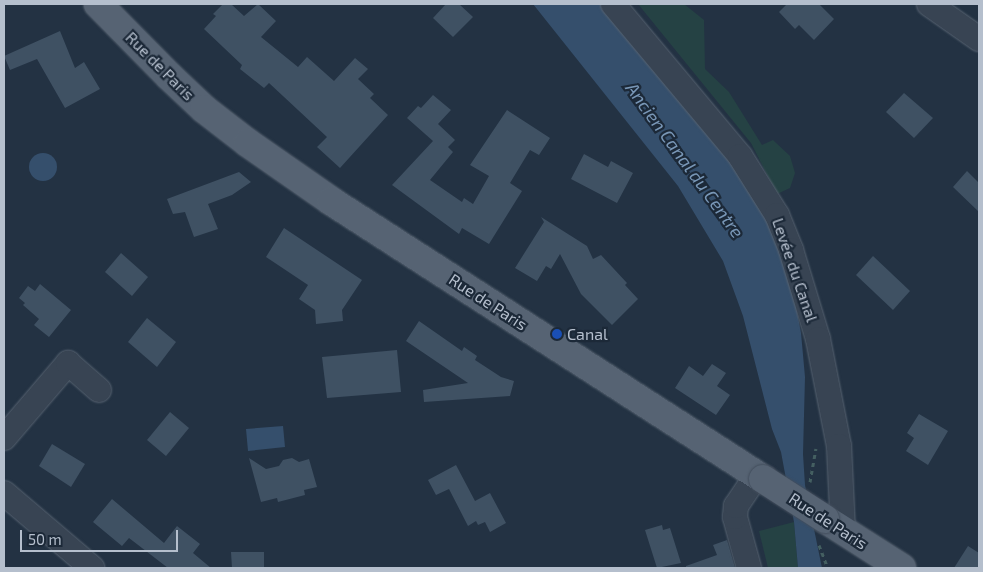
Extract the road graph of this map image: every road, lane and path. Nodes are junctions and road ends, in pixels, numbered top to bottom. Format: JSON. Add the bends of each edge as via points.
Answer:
{"nodes":[{"id":1,"x":98,"y":4,"type":"edge"},
{"id":2,"x":613,"y":4,"type":"edge"},
{"id":3,"x":929,"y":4,"type":"edge"},
{"id":4,"x":979,"y":39,"type":"edge"},
{"id":5,"x":98,"y":390,"type":"dead end"},
{"id":6,"x":4,"y":438,"type":"edge"},
{"id":7,"x":760,"y":477,"type":"junction"},
{"id":8,"x":4,"y":493,"type":"edge"},
{"id":9,"x":834,"y":524,"type":"junction"},
{"id":10,"x":78,"y":564,"type":"edge"},
{"id":11,"x":888,"y":564,"type":"edge"},
{"id":12,"x":749,"y":568,"type":"edge"}],
"edges":[{"from":1,"to":7,"type":"main road","name":"Rue de Paris","via":[[204,109],[255,148],[331,201]]},
{"from":2,"to":9,"type":"street","name":"Levée du Canal","via":[[740,156],[777,215],[818,340],[839,446]]},
{"from":3,"to":4,"type":"street"},
{"from":5,"to":6,"type":"street","via":[[68,363]]},
{"from":7,"to":9,"type":"main road","name":"Rue de Paris","bridge":true},
{"from":7,"to":12,"type":"street","via":[[736,506],[735,517]]},
{"from":8,"to":10,"type":"street"},
{"from":9,"to":11,"type":"main road","name":"Rue de Paris"}]}
